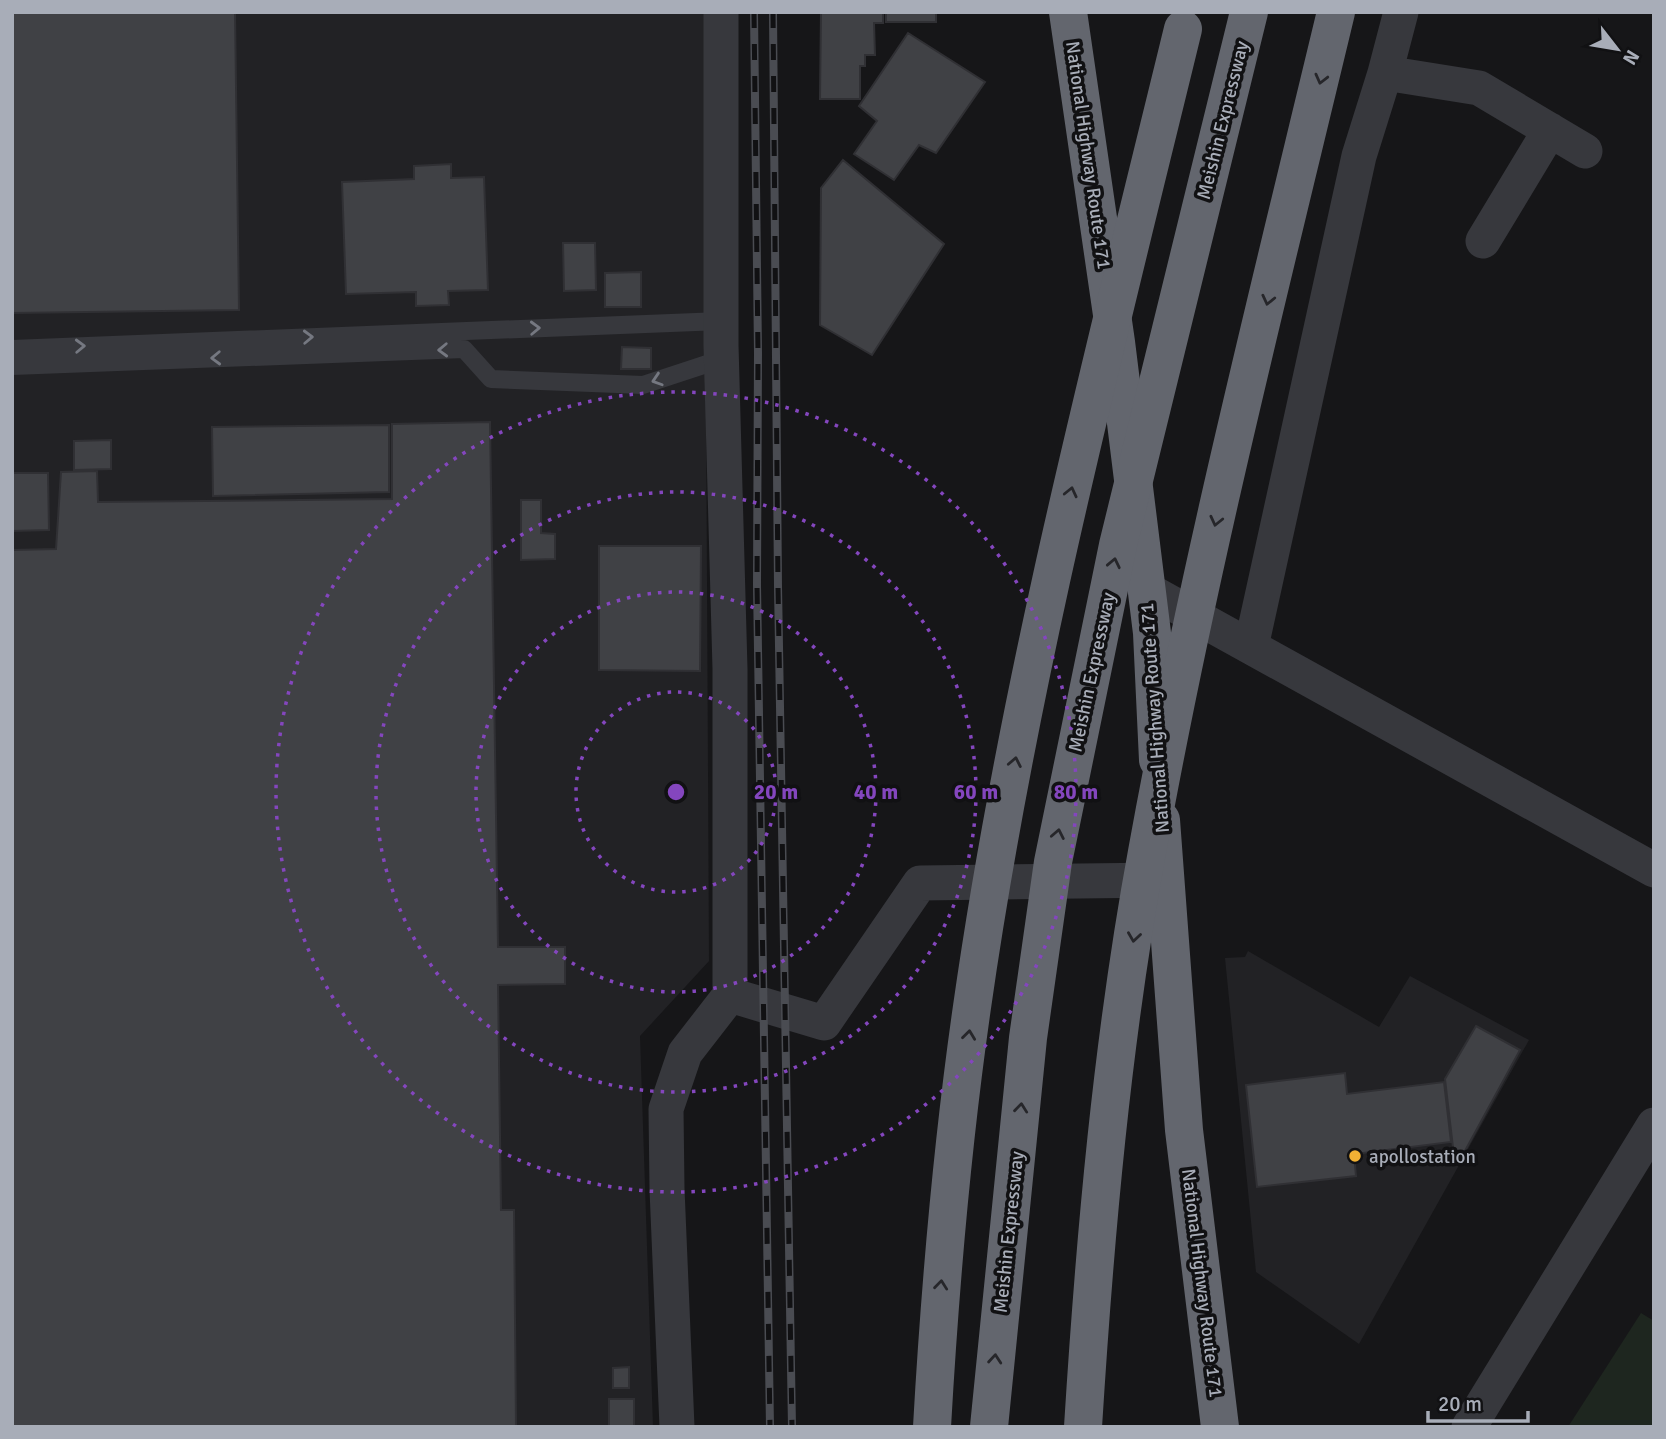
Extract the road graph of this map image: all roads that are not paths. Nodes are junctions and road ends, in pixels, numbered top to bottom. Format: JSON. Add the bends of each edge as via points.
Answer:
{"nodes":[{"id":1,"x":721,"y":12,"type":"edge"},
{"id":2,"x":1068,"y":12,"type":"edge"},
{"id":3,"x":1249,"y":12,"type":"edge"},
{"id":4,"x":1336,"y":12,"type":"edge"},
{"id":5,"x":1401,"y":12,"type":"edge"},
{"id":6,"x":1185,"y":18,"type":"edge"},
{"id":7,"x":1385,"y":73,"type":"junction"},
{"id":8,"x":1550,"y":130,"type":"junction"},
{"id":9,"x":1585,"y":151,"type":"dead end"},
{"id":10,"x":1483,"y":241,"type":"dead end"},
{"id":11,"x":721,"y":321,"type":"junction"},
{"id":12,"x":12,"y":349,"type":"edge"},
{"id":13,"x":722,"y":359,"type":"junction"},
{"id":14,"x":12,"y":366,"type":"edge"},
{"id":15,"x":1146,"y":589,"type":"junction"},
{"id":16,"x":1251,"y":647,"type":"junction"},
{"id":17,"x":1654,"y":870,"type":"edge"},
{"id":18,"x":1164,"y":880,"type":"junction"},
{"id":19,"x":730,"y":995,"type":"junction"},
{"id":20,"x":1654,"y":1125,"type":"edge"},
{"id":21,"x":677,"y":1427,"type":"edge"},
{"id":22,"x":932,"y":1427,"type":"edge"},
{"id":23,"x":989,"y":1427,"type":"edge"},
{"id":24,"x":1083,"y":1427,"type":"edge"},
{"id":25,"x":1220,"y":1427,"type":"edge"},
{"id":26,"x":1469,"y":1427,"type":"edge"}],
"edges":[{"from":1,"to":11,"type":"street"},
{"from":2,"to":15,"type":"highway","name":"National Highway Route 171"},
{"from":23,"to":3,"type":"highway","name":"Meishin Expressway","one_way":true,"bridge":true,"via":[[1028,1038],[1053,862],[1121,532]]},
{"from":4,"to":24,"type":"highway","one_way":true,"bridge":true,"via":[[1187,645],[1146,854],[1113,1080],[1091,1290]]},
{"from":5,"to":7,"type":"street"},
{"from":22,"to":6,"type":"highway","one_way":true,"bridge":true,"via":[[939,1295],[956,1140],[995,867],[1061,534]]},
{"from":7,"to":8,"type":"street","via":[[1479,88]]},
{"from":7,"to":16,"type":"street","via":[[1359,156]]},
{"from":8,"to":9,"type":"street"},
{"from":8,"to":10,"type":"street"},
{"from":12,"to":11,"type":"lane","one_way":true},
{"from":11,"to":13,"type":"street"},
{"from":13,"to":14,"type":"lane","one_way":true,"via":[[643,385],[491,379],[464,349]]},
{"from":13,"to":19,"type":"street","via":[[730,669]]},
{"from":15,"to":16,"type":"street"},
{"from":15,"to":18,"type":"highway","name":"National Highway Route 171"},
{"from":16,"to":17,"type":"street"},
{"from":18,"to":19,"type":"street","via":[[920,883],[824,1023]]},
{"from":18,"to":25,"type":"highway","name":"National Highway Route 171","via":[[1184,1130]]},
{"from":19,"to":21,"type":"street","via":[[685,1053],[666,1109]]},
{"from":20,"to":26,"type":"street"}]}
